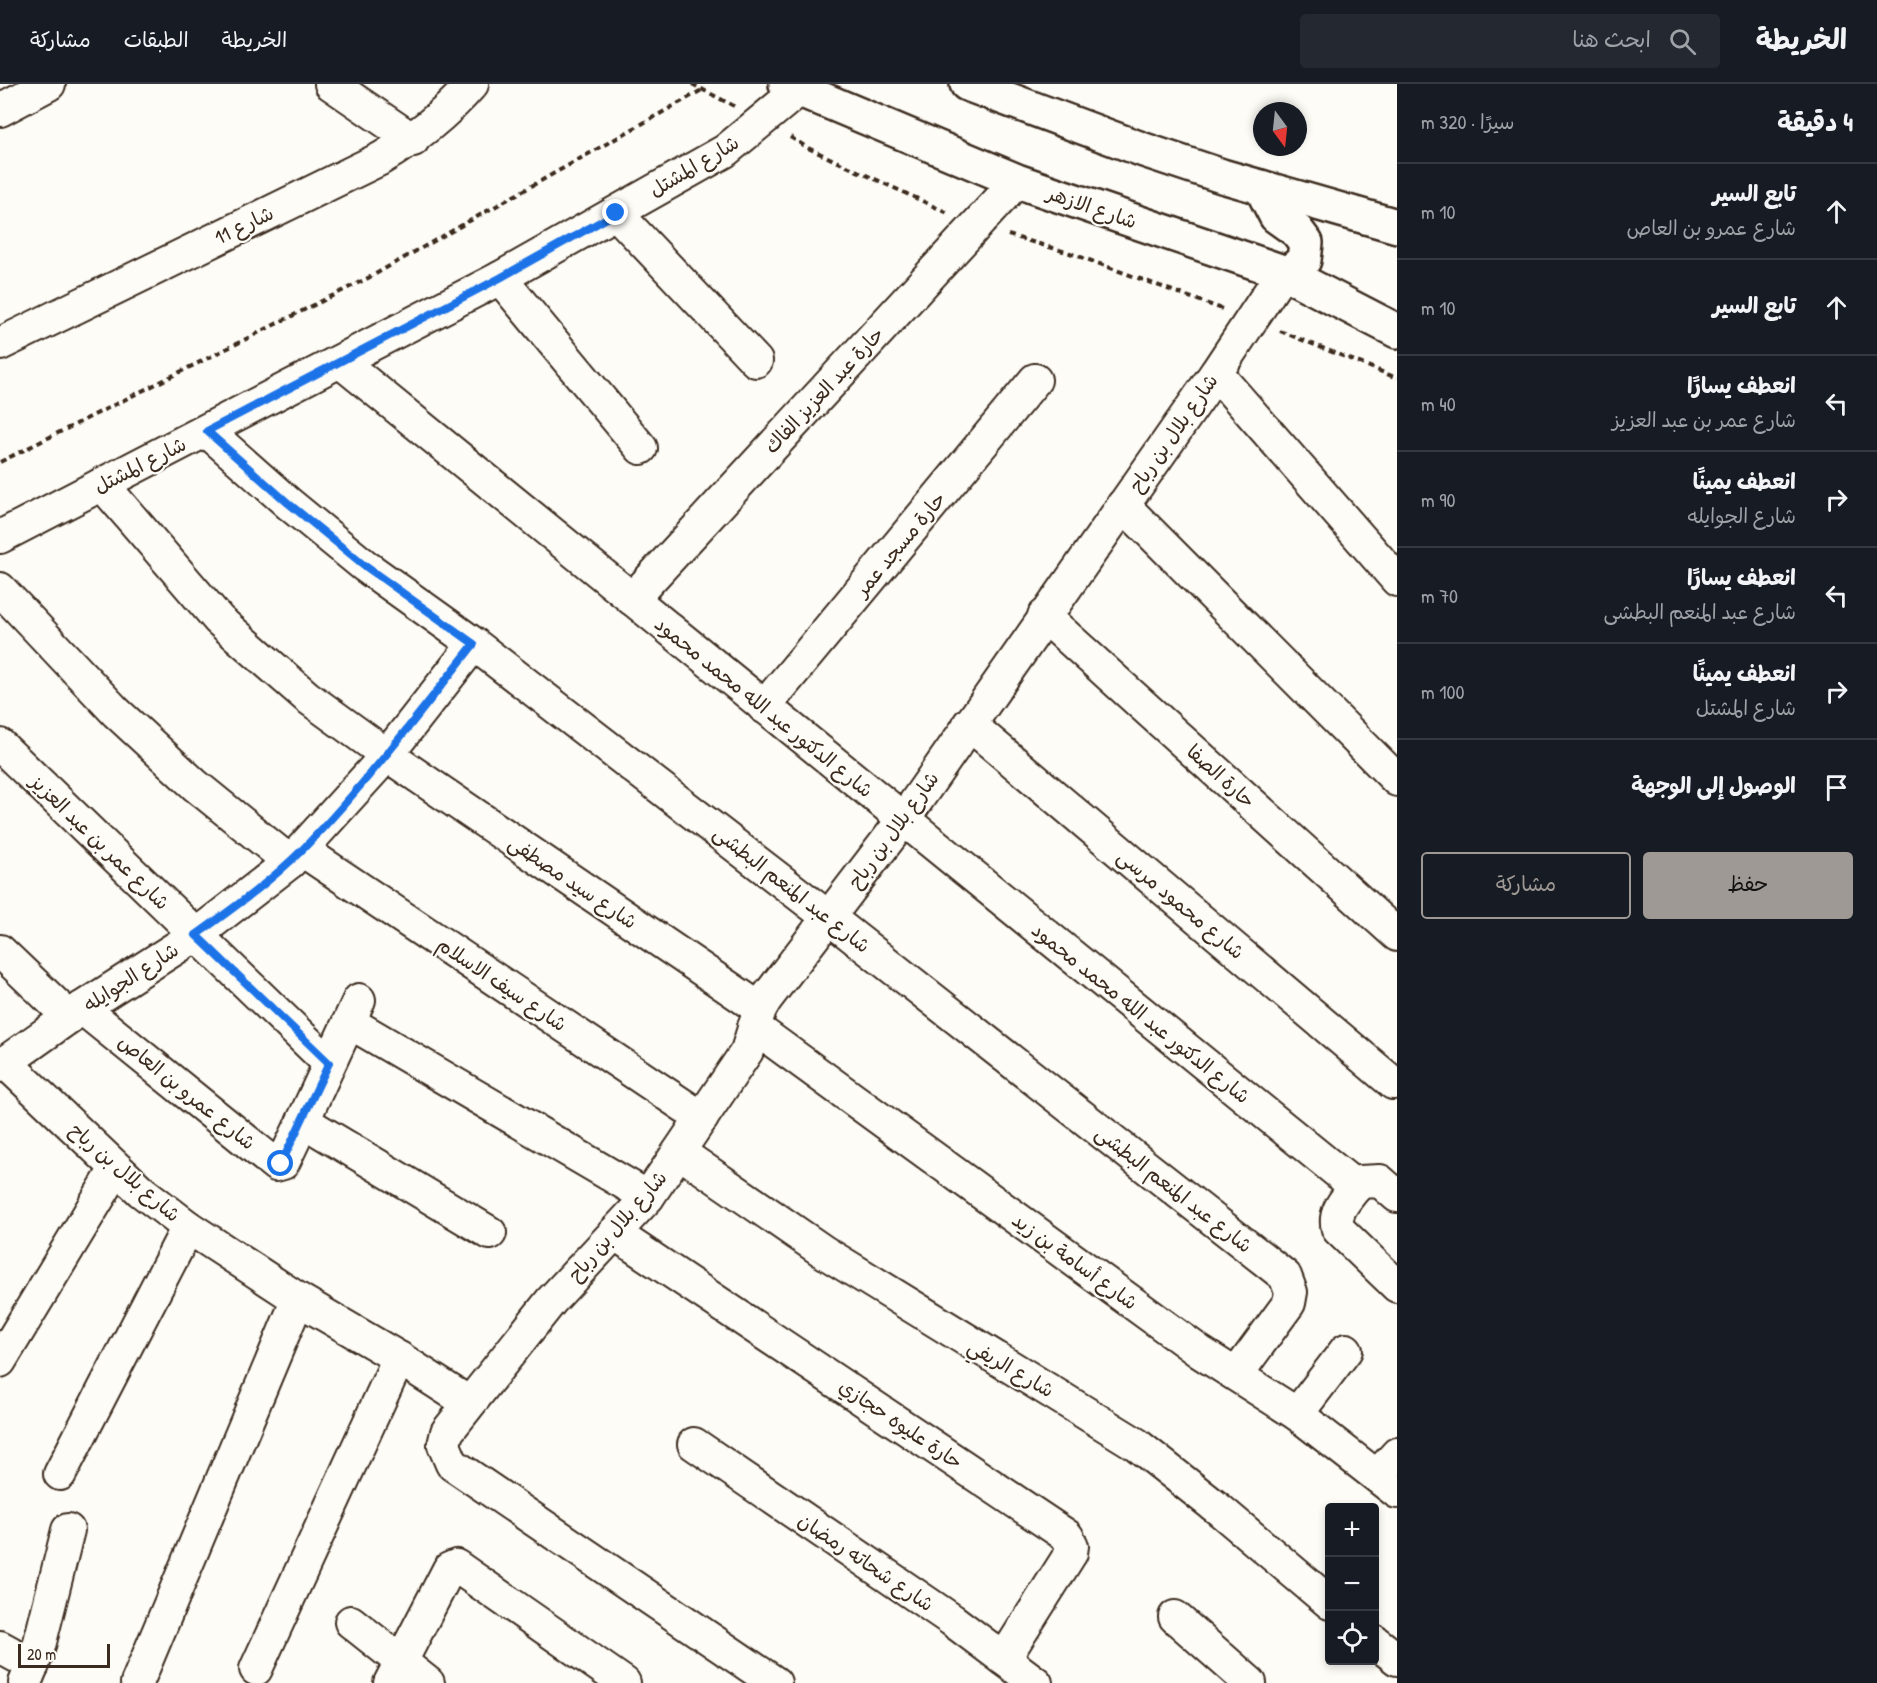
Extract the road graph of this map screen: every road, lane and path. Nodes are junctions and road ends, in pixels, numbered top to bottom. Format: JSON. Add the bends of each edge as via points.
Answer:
{"nodes":[{"id":1,"x":49,"y":84,"type":"edge"},
{"id":2,"x":331,"y":84,"type":"edge"},
{"id":3,"x":472,"y":84,"type":"edge"},
{"id":4,"x":692,"y":84,"type":"edge"},
{"id":5,"x":967,"y":84,"type":"edge"},
{"id":6,"x":797,"y":86,"type":"edge"},
{"id":7,"x":702,"y":90,"type":"junction"},
{"id":8,"x":0,"y":110,"type":"edge"},
{"id":9,"x":764,"y":121,"type":"junction"},
{"id":10,"x":414,"y":140,"type":"junction"},
{"id":11,"x":1017,"y":181,"type":"junction"},
{"id":12,"x":1261,"y":187,"type":"junction"},
{"id":13,"x":616,"y":213,"type":"junction"},
{"id":14,"x":1397,"y":226,"type":"edge"},
{"id":15,"x":1283,"y":272,"type":"junction"},
{"id":16,"x":500,"y":278,"type":"junction"},
{"id":17,"x":1251,"y":320,"type":"junction"},
{"id":18,"x":1397,"y":331,"type":"edge"},
{"id":19,"x":0,"y":344,"type":"edge"},
{"id":20,"x":756,"y":360,"type":"dead end"},
{"id":21,"x":341,"y":362,"type":"junction"},
{"id":22,"x":1216,"y":373,"type":"junction"},
{"id":23,"x":1397,"y":378,"type":"edge"},
{"id":24,"x":1035,"y":380,"type":"dead end"},
{"id":25,"x":207,"y":431,"type":"junction"},
{"id":26,"x":641,"y":448,"type":"dead end"},
{"id":27,"x":0,"y":462,"type":"edge"},
{"id":28,"x":102,"y":484,"type":"junction"},
{"id":29,"x":1123,"y":505,"type":"junction"},
{"id":30,"x":0,"y":537,"type":"edge"},
{"id":31,"x":1397,"y":580,"type":"edge"},
{"id":32,"x":0,"y":589,"type":"edge"},
{"id":33,"x":632,"y":599,"type":"junction"},
{"id":34,"x":1044,"y":616,"type":"junction"},
{"id":35,"x":474,"y":644,"type":"junction"},
{"id":36,"x":764,"y":707,"type":"junction"},
{"id":37,"x":969,"y":724,"type":"junction"},
{"id":38,"x":0,"y":745,"type":"edge"},
{"id":39,"x":387,"y":755,"type":"junction"},
{"id":40,"x":1397,"y":780,"type":"edge"},
{"id":41,"x":903,"y":820,"type":"junction"},
{"id":42,"x":296,"y":856,"type":"junction"},
{"id":43,"x":828,"y":917,"type":"junction"},
{"id":44,"x":196,"y":935,"type":"junction"},
{"id":45,"x":1397,"y":935,"type":"edge"},
{"id":46,"x":0,"y":951,"type":"edge"},
{"id":47,"x":76,"y":1013,"type":"junction"},
{"id":48,"x":757,"y":1018,"type":"junction"},
{"id":49,"x":329,"y":1063,"type":"junction"},
{"id":50,"x":3,"y":1064,"type":"edge"},
{"id":51,"x":1393,"y":1083,"type":"dead end"},
{"id":52,"x":702,"y":1118,"type":"junction"},
{"id":53,"x":303,"y":1121,"type":"junction"},
{"id":54,"x":679,"y":1152,"type":"junction"},
{"id":55,"x":117,"y":1169,"type":"junction"},
{"id":56,"x":1356,"y":1187,"type":"junction"},
{"id":57,"x":1397,"y":1196,"type":"edge"},
{"id":58,"x":648,"y":1197,"type":"junction"},
{"id":59,"x":188,"y":1227,"type":"junction"},
{"id":60,"x":490,"y":1233,"type":"dead end"},
{"id":61,"x":614,"y":1233,"type":"junction"},
{"id":62,"x":1397,"y":1286,"type":"edge"},
{"id":63,"x":298,"y":1299,"type":"junction"},
{"id":64,"x":1346,"y":1350,"type":"dead end"},
{"id":65,"x":399,"y":1358,"type":"junction"},
{"id":66,"x":0,"y":1361,"type":"edge"},
{"id":67,"x":1237,"y":1374,"type":"junction"},
{"id":68,"x":469,"y":1403,"type":"junction"},
{"id":69,"x":1297,"y":1414,"type":"junction"},
{"id":70,"x":694,"y":1444,"type":"dead end"},
{"id":71,"x":60,"y":1474,"type":"dead end"},
{"id":72,"x":1390,"y":1474,"type":"edge"},
{"id":73,"x":68,"y":1530,"type":"dead end"},
{"id":74,"x":1325,"y":1600,"type":"edge"},
{"id":75,"x":1175,"y":1617,"type":"dead end"},
{"id":76,"x":351,"y":1622,"type":"dead end"},
{"id":77,"x":1379,"y":1645,"type":"edge"},
{"id":78,"x":0,"y":1647,"type":"edge"},
{"id":79,"x":1004,"y":1659,"type":"junction"},
{"id":80,"x":1397,"y":1659,"type":"edge"},
{"id":81,"x":256,"y":1670,"type":"dead end"},
{"id":82,"x":396,"y":1673,"type":"edge"},
{"id":83,"x":29,"y":1674,"type":"edge"},
{"id":84,"x":137,"y":1683,"type":"edge"},
{"id":85,"x":428,"y":1683,"type":"edge"},
{"id":86,"x":624,"y":1683,"type":"edge"},
{"id":87,"x":776,"y":1683,"type":"edge"},
{"id":88,"x":1036,"y":1683,"type":"edge"},
{"id":89,"x":1250,"y":1683,"type":"edge"}],
"edges":[{"from":1,"to":8,"type":"street"},
{"from":2,"to":10,"type":"street"},
{"from":3,"to":10,"type":"street","name":"شارع 11","via":[[438,121]]},
{"from":4,"to":7,"type":"path"},
{"from":5,"to":12,"type":"main road","via":[[1144,150]]},
{"from":6,"to":9,"type":"street","name":"شارع المشتل"},
{"from":6,"to":11,"type":"main road","name":"شارع الازهر"},
{"from":7,"to":9,"type":"path"},
{"from":7,"to":27,"type":"path","via":[[370,277]]},
{"from":9,"to":13,"type":"street","name":"شارع المشتل","via":[[725,151]]},
{"from":10,"to":19,"type":"street","name":"شارع 11"},
{"from":11,"to":15,"type":"main road","name":"شارع الازهر"},
{"from":11,"to":33,"type":"street","name":"حارة عبد العزيز الفاك"},
{"from":12,"to":14,"type":"main road"},
{"from":12,"to":15,"type":"main road","via":[[1276,216],[1306,243],[1304,260],[1292,271]]},
{"from":13,"to":16,"type":"street","name":"شارع المشتل"},
{"from":13,"to":20,"type":"street"},
{"from":15,"to":17,"type":"street","name":"شارع بلال بن رباح"},
{"from":15,"to":18,"type":"main road","name":"شارع الازهر"},
{"from":16,"to":21,"type":"street","name":"شارع المشتل"},
{"from":16,"to":26,"type":"street"},
{"from":17,"to":22,"type":"street","name":"شارع بلال بن رباح"},
{"from":17,"to":23,"type":"path"},
{"from":21,"to":25,"type":"street","name":"شارع المشتل"},
{"from":21,"to":33,"type":"street","name":"شارع الدكتور عبد الله محمد محمود"},
{"from":22,"to":29,"type":"street","name":"شارع بلال بن رباح"},
{"from":22,"to":31,"type":"street"},
{"from":24,"to":36,"type":"street","name":"حارة مسجد عمر"},
{"from":25,"to":28,"type":"street","name":"شارع المشتل"},
{"from":25,"to":35,"type":"street","name":"شارع عبد المنعم البطشى","via":[[365,566]]},
{"from":28,"to":30,"type":"street","name":"شارع المشتل"},
{"from":28,"to":39,"type":"street","name":"شارع سيد مصطفى","via":[[219,620],[307,697]]},
{"from":29,"to":34,"type":"street","name":"شارع بلال بن رباح"},
{"from":29,"to":40,"type":"street"},
{"from":32,"to":42,"type":"street","name":"شارع سيف الاسلام","via":[[116,712],[195,785]]},
{"from":33,"to":36,"type":"street","name":"شارع الدكتور عبد الله محمد محمود"},
{"from":34,"to":37,"type":"street","name":"شارع بلال بن رباح"},
{"from":34,"to":45,"type":"street","name":"حارة الصفا"},
{"from":35,"to":39,"type":"street","name":"شارع الجوايله"},
{"from":35,"to":43,"type":"street","name":"شارع عبد المنعم البطشى"},
{"from":36,"to":41,"type":"street","name":"شارع الدكتور عبد الله محمد محمود"},
{"from":37,"to":41,"type":"street","name":"شارع بلال بن رباح"},
{"from":37,"to":51,"type":"street","name":"شارع محمود مرسى"},
{"from":38,"to":44,"type":"street","name":"شارع عمر بن عبد العزيز"},
{"from":39,"to":42,"type":"street","name":"شارع الجوايله"},
{"from":39,"to":48,"type":"street","name":"شارع سيد مصطفى"},
{"from":41,"to":43,"type":"street","name":"شارع بلال بن رباح"},
{"from":41,"to":56,"type":"street","name":"شارع الدكتور عبد الله محمد محمود"},
{"from":42,"to":44,"type":"street","name":"شارع الجوايله"},
{"from":42,"to":52,"type":"street","name":"شارع سيف الاسلام"},
{"from":43,"to":48,"type":"street","name":"شارع بلال بن رباح"},
{"from":43,"to":67,"type":"street","name":"شارع عبد المنعم البطشى","via":[[1285,1276],[1291,1292],[1289,1304]]},
{"from":44,"to":47,"type":"street","name":"شارع الجوايله"},
{"from":44,"to":49,"type":"street","name":"شارع عمر بن عبد العزيز"},
{"from":46,"to":47,"type":"street"},
{"from":47,"to":50,"type":"street","name":"شارع الجوايله"},
{"from":47,"to":53,"type":"street","name":"شارع عمرو بن العاص","via":[[276,1165],[282,1163]]},
{"from":48,"to":52,"type":"street","name":"شارع بلال بن رباح","via":[[747,1052]]},
{"from":48,"to":67,"type":"street","name":"شارع أسامة بن زيد","via":[[1200,1352]]},
{"from":49,"to":53,"type":"street"},
{"from":49,"to":58,"type":"street","via":[[354,1011]]},
{"from":50,"to":55,"type":"street","name":"شارع بلال بن رباح"},
{"from":52,"to":54,"type":"street","name":"شارع بلال بن رباح"},
{"from":53,"to":60,"type":"street"},
{"from":54,"to":58,"type":"street","name":"شارع بلال بن رباح"},
{"from":54,"to":74,"type":"street","name":"شارع الريفي","via":[[824,1252],[1136,1444],[1213,1503]]},
{"from":55,"to":59,"type":"street","name":"شارع بلال بن رباح"},
{"from":55,"to":66,"type":"street"},
{"from":56,"to":57,"type":"street","via":[[1359,1182],[1374,1180]]},
{"from":56,"to":62,"type":"street","via":[[1337,1212],[1338,1229]]},
{"from":58,"to":61,"type":"street","name":"شارع بلال بن رباح"},
{"from":59,"to":63,"type":"street","name":"شارع بلال بن رباح"},
{"from":59,"to":71,"type":"street"},
{"from":61,"to":68,"type":"street","name":"شارع بلال بن رباح","via":[[551,1301]]},
{"from":61,"to":79,"type":"street","name":"حارة عليوه حجازي","via":[[1067,1536],[1071,1553]]},
{"from":63,"to":65,"type":"street","name":"شارع بلال بن رباح"},
{"from":63,"to":84,"type":"street"},
{"from":64,"to":69,"type":"street"},
{"from":65,"to":68,"type":"street","name":"شارع بلال بن رباح"},
{"from":65,"to":81,"type":"street"},
{"from":67,"to":69,"type":"street","name":"شارع أسامة بن زيد"},
{"from":68,"to":87,"type":"street","name":"شارع بلال بن رباح","via":[[445,1438],[446,1455],[452,1464]]},
{"from":69,"to":72,"type":"street","name":"شارع أسامة بن زيد"},
{"from":70,"to":79,"type":"street","name":"شارع شحاته رمضان"},
{"from":73,"to":83,"type":"street"},
{"from":75,"to":89,"type":"street"},
{"from":76,"to":82,"type":"street"},
{"from":77,"to":80,"type":"street"},
{"from":78,"to":83,"type":"street"},
{"from":79,"to":88,"type":"street","name":"شارع شحاته رمضان"},
{"from":82,"to":85,"type":"street"},
{"from":82,"to":86,"type":"street","via":[[448,1569],[453,1566]]}]}
